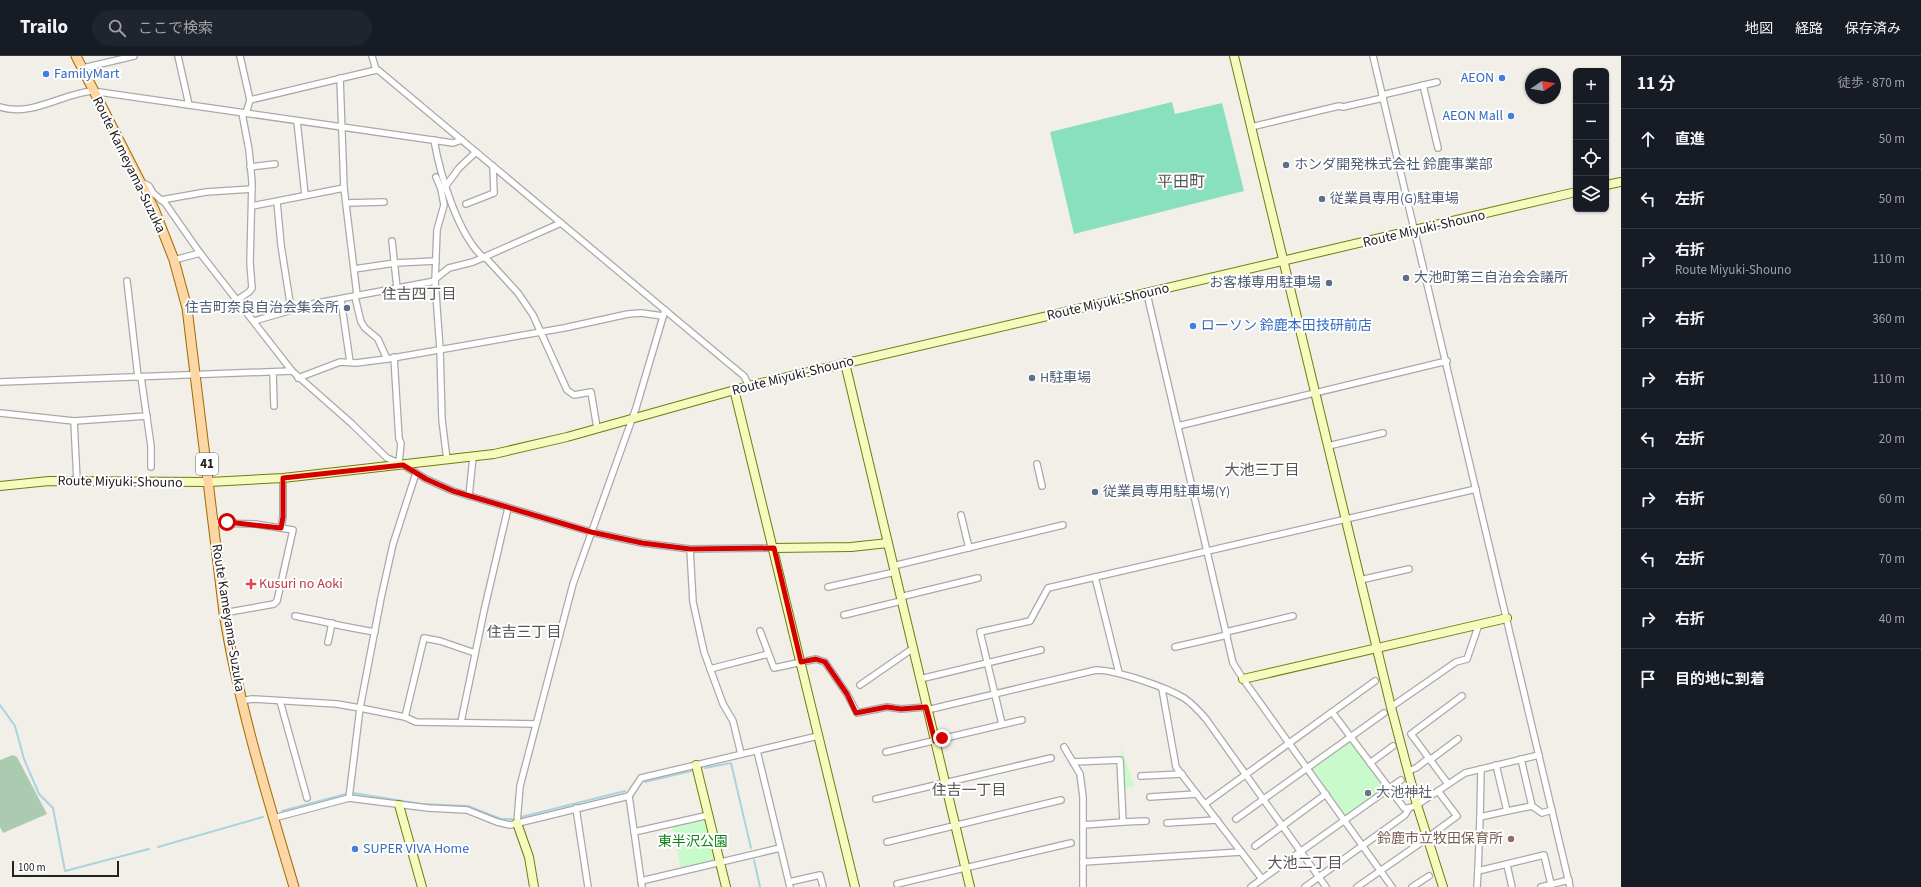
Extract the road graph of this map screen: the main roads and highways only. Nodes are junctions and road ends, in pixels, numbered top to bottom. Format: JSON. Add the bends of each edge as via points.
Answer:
{"nodes":[{"id":1,"x":76,"y":56,"type":"edge"},
{"id":2,"x":294,"y":887,"type":"edge"}],
"edges":[{"from":1,"to":2,"type":"main road","name":"Route Kameyama-Suzuka","number":"41","via":[[154,209],[174,260],[187,308],[224,613],[241,701]]}]}
